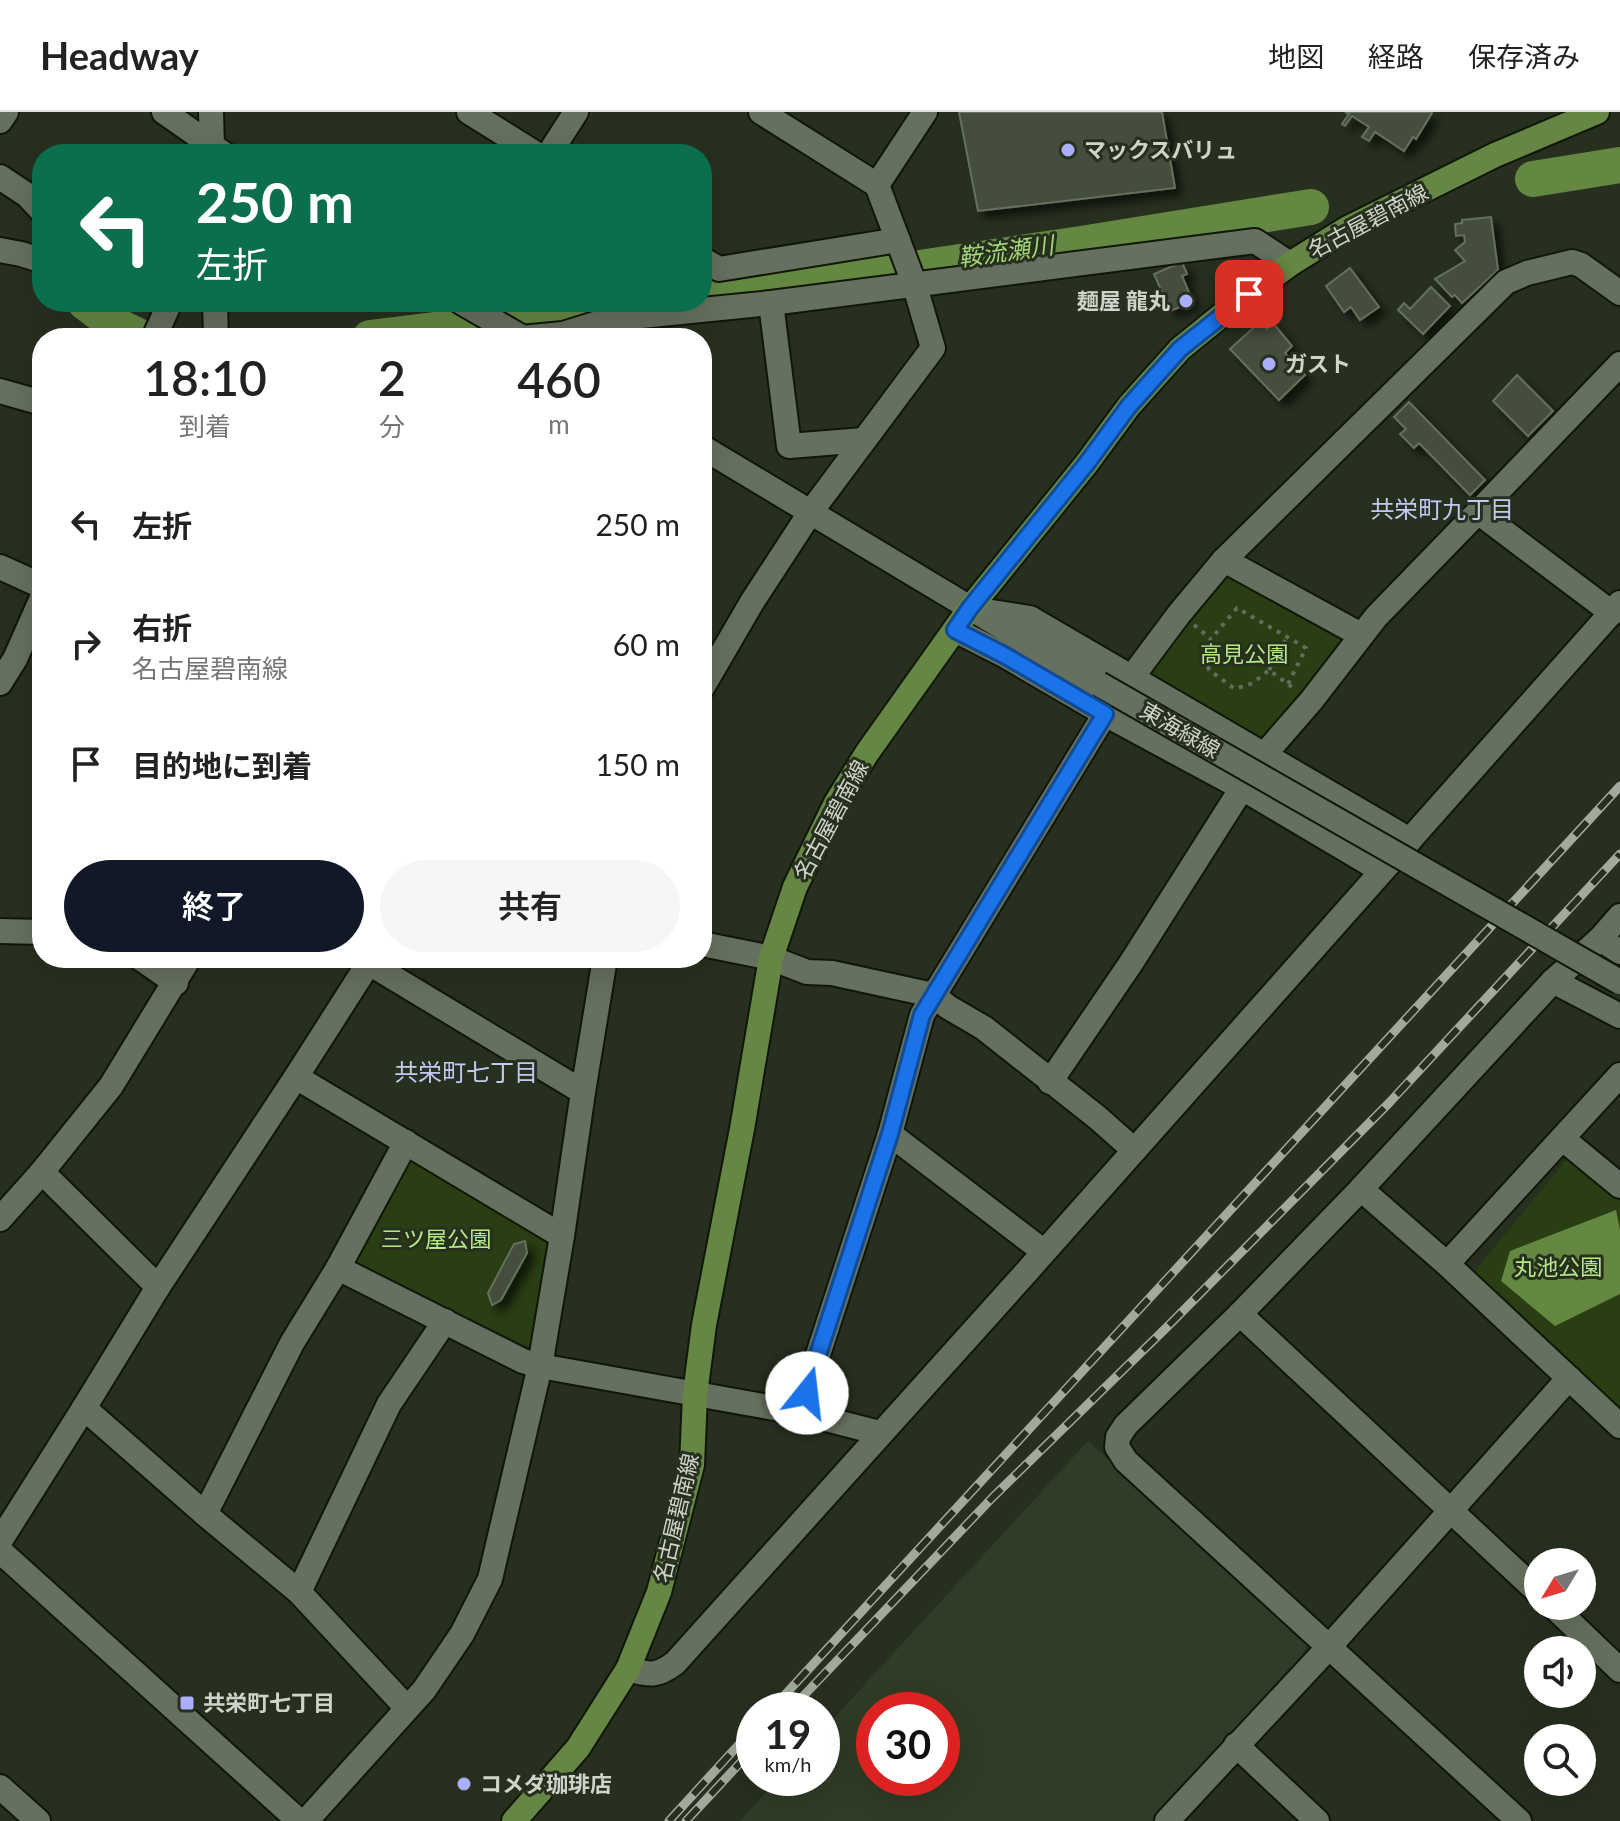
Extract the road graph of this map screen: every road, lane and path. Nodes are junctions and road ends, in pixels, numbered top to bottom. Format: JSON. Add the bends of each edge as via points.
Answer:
{"nodes":[{"id":1,"x":6,"y":112,"type":"edge"},
{"id":2,"x":164,"y":112,"type":"edge"},
{"id":3,"x":211,"y":112,"type":"edge"},
{"id":4,"x":469,"y":112,"type":"edge"},
{"id":5,"x":576,"y":112,"type":"edge"},
{"id":6,"x":761,"y":112,"type":"edge"},
{"id":7,"x":925,"y":112,"type":"edge"},
{"id":8,"x":1597,"y":112,"type":"edge"},
{"id":9,"x":0,"y":121,"type":"edge"},
{"id":10,"x":207,"y":144,"type":"edge"},
{"id":11,"x":215,"y":144,"type":"edge"},
{"id":12,"x":520,"y":144,"type":"edge"},
{"id":13,"x":555,"y":144,"type":"edge"},
{"id":14,"x":0,"y":177,"type":"edge"},
{"id":15,"x":877,"y":185,"type":"junction"},
{"id":16,"x":32,"y":200,"type":"edge"},
{"id":17,"x":900,"y":244,"type":"junction"},
{"id":18,"x":0,"y":250,"type":"edge"},
{"id":19,"x":32,"y":257,"type":"edge"},
{"id":20,"x":1290,"y":264,"type":"junction"},
{"id":21,"x":712,"y":265,"type":"edge"},
{"id":22,"x":913,"y":281,"type":"junction"},
{"id":23,"x":1620,"y":293,"type":"edge"},
{"id":24,"x":771,"y":303,"type":"junction"},
{"id":25,"x":712,"y":309,"type":"edge"},
{"id":26,"x":478,"y":312,"type":"edge"},
{"id":27,"x":681,"y":312,"type":"edge"},
{"id":28,"x":506,"y":328,"type":"edge"},
{"id":29,"x":582,"y":328,"type":"edge"},
{"id":30,"x":1620,"y":364,"type":"edge"},
{"id":31,"x":0,"y":391,"type":"edge"},
{"id":32,"x":32,"y":400,"type":"edge"},
{"id":33,"x":864,"y":440,"type":"junction"},
{"id":34,"x":712,"y":453,"type":"edge"},
{"id":35,"x":1478,"y":512,"type":"junction"},
{"id":36,"x":810,"y":513,"type":"junction"},
{"id":37,"x":1224,"y":560,"type":"junction"},
{"id":38,"x":0,"y":567,"type":"edge"},
{"id":39,"x":32,"y":581,"type":"edge"},
{"id":40,"x":970,"y":608,"type":"junction"},
{"id":41,"x":1616,"y":608,"type":"edge"},
{"id":42,"x":32,"y":621,"type":"edge"},
{"id":43,"x":955,"y":630,"type":"junction"},
{"id":44,"x":1361,"y":635,"type":"junction"},
{"id":45,"x":1287,"y":637,"type":"junction"},
{"id":46,"x":712,"y":648,"type":"edge"},
{"id":47,"x":1269,"y":670,"type":"junction"},
{"id":48,"x":1132,"y":677,"type":"junction"},
{"id":49,"x":0,"y":683,"type":"edge"},
{"id":50,"x":1288,"y":684,"type":"junction"},
{"id":51,"x":1311,"y":701,"type":"junction"},
{"id":52,"x":1105,"y":714,"type":"junction"},
{"id":53,"x":1266,"y":755,"type":"junction"},
{"id":54,"x":1242,"y":788,"type":"junction"},
{"id":55,"x":1410,"y":840,"type":"junction"},
{"id":56,"x":1382,"y":871,"type":"junction"},
{"id":57,"x":1620,"y":916,"type":"edge"},
{"id":58,"x":0,"y":931,"type":"edge"},
{"id":59,"x":32,"y":932,"type":"edge"},
{"id":60,"x":1610,"y":945,"type":"edge"},
{"id":61,"x":712,"y":946,"type":"edge"},
{"id":62,"x":771,"y":958,"type":"junction"},
{"id":63,"x":154,"y":968,"type":"edge"},
{"id":64,"x":184,"y":968,"type":"edge"},
{"id":65,"x":366,"y":968,"type":"edge"},
{"id":66,"x":384,"y":968,"type":"edge"},
{"id":67,"x":603,"y":968,"type":"edge"},
{"id":68,"x":1553,"y":981,"type":"junction"},
{"id":69,"x":1620,"y":982,"type":"edge"},
{"id":70,"x":176,"y":983,"type":"junction"},
{"id":71,"x":933,"y":995,"type":"junction"},
{"id":72,"x":1620,"y":1016,"type":"edge"},
{"id":73,"x":1620,"y":1075,"type":"edge"},
{"id":74,"x":296,"y":1077,"type":"junction"},
{"id":75,"x":1050,"y":1082,"type":"junction"},
{"id":76,"x":583,"y":1092,"type":"junction"},
{"id":77,"x":890,"y":1134,"type":"junction"},
{"id":78,"x":1563,"y":1139,"type":"junction"},
{"id":79,"x":406,"y":1142,"type":"junction"},
{"id":80,"x":1134,"y":1150,"type":"junction"},
{"id":81,"x":42,"y":1172,"type":"junction"},
{"id":82,"x":1620,"y":1186,"type":"edge"},
{"id":83,"x":1361,"y":1189,"type":"junction"},
{"id":84,"x":0,"y":1219,"type":"edge"},
{"id":85,"x":562,"y":1236,"type":"junction"},
{"id":86,"x":1043,"y":1251,"type":"junction"},
{"id":87,"x":1447,"y":1264,"type":"junction"},
{"id":88,"x":338,"y":1268,"type":"junction"},
{"id":89,"x":158,"y":1287,"type":"junction"},
{"id":90,"x":1240,"y":1314,"type":"junction"},
{"id":91,"x":445,"y":1321,"type":"junction"},
{"id":92,"x":540,"y":1366,"type":"junction"},
{"id":93,"x":1569,"y":1378,"type":"junction"},
{"id":94,"x":695,"y":1394,"type":"junction"},
{"id":95,"x":84,"y":1408,"type":"junction"},
{"id":96,"x":802,"y":1413,"type":"junction"},
{"id":97,"x":1620,"y":1426,"type":"edge"},
{"id":98,"x":880,"y":1433,"type":"junction"},
{"id":99,"x":1451,"y":1510,"type":"junction"},
{"id":100,"x":205,"y":1514,"type":"junction"},
{"id":101,"x":0,"y":1541,"type":"edge"},
{"id":102,"x":0,"y":1551,"type":"edge"},
{"id":103,"x":1524,"y":1579,"type":"edge"},
{"id":104,"x":299,"y":1592,"type":"junction"},
{"id":105,"x":1568,"y":1620,"type":"edge"},
{"id":106,"x":1329,"y":1647,"type":"junction"},
{"id":107,"x":628,"y":1669,"type":"junction"},
{"id":108,"x":1620,"y":1670,"type":"edge"},
{"id":109,"x":407,"y":1708,"type":"junction"},
{"id":110,"x":1236,"y":1745,"type":"junction"},
{"id":111,"x":0,"y":1787,"type":"edge"},
{"id":112,"x":38,"y":1821,"type":"edge"},
{"id":113,"x":299,"y":1821,"type":"edge"},
{"id":114,"x":306,"y":1821,"type":"edge"},
{"id":115,"x":514,"y":1821,"type":"edge"},
{"id":116,"x":1167,"y":1821,"type":"edge"},
{"id":117,"x":1317,"y":1821,"type":"edge"},
{"id":118,"x":1519,"y":1821,"type":"edge"}],
"edges":[{"from":1,"to":9,"type":"street"},
{"from":2,"to":10,"type":"street"},
{"from":3,"to":11,"type":"street"},
{"from":4,"to":12,"type":"street"},
{"from":5,"to":13,"type":"street"},
{"from":6,"to":15,"type":"street"},
{"from":7,"to":15,"type":"street"},
{"from":8,"to":20,"type":"main road","name":"名古屋碧南線","via":[[1495,155],[1348,228]]},
{"from":14,"to":16,"type":"street"},
{"from":15,"to":17,"type":"street"},
{"from":17,"to":21,"type":"street","via":[[719,269]]},
{"from":17,"to":22,"type":"street"},
{"from":18,"to":19,"type":"street"},
{"from":20,"to":22,"type":"street","via":[[1255,241]]},
{"from":20,"to":40,"type":"main road","name":"名古屋碧南線","via":[[1180,349]]},
{"from":22,"to":24,"type":"street"},
{"from":22,"to":33,"type":"street","via":[[933,348]]},
{"from":23,"to":37,"type":"street","via":[[1572,262],[1506,282]]},
{"from":24,"to":25,"type":"street"},
{"from":24,"to":33,"type":"street","via":[[789,446]]},
{"from":26,"to":28,"type":"street"},
{"from":27,"to":29,"type":"street","via":[[611,319]]},
{"from":30,"to":35,"type":"street"},
{"from":31,"to":32,"type":"street"},
{"from":33,"to":36,"type":"street"},
{"from":34,"to":36,"type":"street","name":"東海緑線"},
{"from":35,"to":41,"type":"street"},
{"from":35,"to":44,"type":"street"},
{"from":36,"to":40,"type":"street","name":"東海緑線"},
{"from":36,"to":46,"type":"street","via":[[752,602]]},
{"from":37,"to":44,"type":"street"},
{"from":37,"to":48,"type":"street"},
{"from":38,"to":39,"type":"street"},
{"from":40,"to":43,"type":"main road","name":"名古屋碧南線"},
{"from":40,"to":48,"type":"street","via":[[1030,618]]},
{"from":40,"to":69,"type":"street","name":"東海緑線","bridge":true},
{"from":41,"to":55,"type":"street"},
{"from":42,"to":49,"type":"street"},
{"from":43,"to":52,"type":"street"},
{"from":43,"to":62,"type":"main road","name":"名古屋碧南線","via":[[836,803],[795,887]]},
{"from":44,"to":51,"type":"street"},
{"from":45,"to":47,"type":"path"},
{"from":45,"to":47,"type":"path","via":[[1237,608],[1204,654],[1209,670],[1235,689]]},
{"from":45,"to":50,"type":"path","via":[[1306,648]]},
{"from":47,"to":50,"type":"path"},
{"from":48,"to":53,"type":"street"},
{"from":50,"to":51,"type":"path"},
{"from":51,"to":53,"type":"street"},
{"from":52,"to":54,"type":"street"},
{"from":52,"to":71,"type":"street"},
{"from":53,"to":54,"type":"street"},
{"from":53,"to":55,"type":"street"},
{"from":54,"to":56,"type":"street"},
{"from":54,"to":75,"type":"street"},
{"from":55,"to":56,"type":"street"},
{"from":56,"to":80,"type":"street"},
{"from":57,"to":60,"type":"street"},
{"from":58,"to":59,"type":"street"},
{"from":60,"to":68,"type":"street"},
{"from":61,"to":62,"type":"street"},
{"from":62,"to":71,"type":"street","via":[[807,972]]},
{"from":62,"to":94,"type":"main road","name":"名古屋碧南線"},
{"from":63,"to":70,"type":"street"},
{"from":64,"to":70,"type":"street"},
{"from":65,"to":74,"type":"street"},
{"from":66,"to":76,"type":"street"},
{"from":67,"to":76,"type":"street"},
{"from":68,"to":72,"type":"street"},
{"from":68,"to":83,"type":"street"},
{"from":70,"to":81,"type":"street","via":[[111,1086]]},
{"from":71,"to":75,"type":"street"},
{"from":71,"to":77,"type":"street","via":[[922,1015]]},
{"from":73,"to":78,"type":"street"},
{"from":74,"to":79,"type":"street"},
{"from":74,"to":89,"type":"street"},
{"from":75,"to":80,"type":"street"},
{"from":76,"to":85,"type":"street"},
{"from":77,"to":86,"type":"street"},
{"from":77,"to":96,"type":"street"},
{"from":78,"to":82,"type":"street"},
{"from":78,"to":87,"type":"street"},
{"from":79,"to":85,"type":"street"},
{"from":79,"to":88,"type":"street"},
{"from":80,"to":86,"type":"street"},
{"from":81,"to":84,"type":"street"},
{"from":81,"to":89,"type":"street"},
{"from":83,"to":87,"type":"street"},
{"from":83,"to":90,"type":"street"},
{"from":85,"to":92,"type":"street"},
{"from":86,"to":98,"type":"street"},
{"from":87,"to":93,"type":"street"},
{"from":88,"to":91,"type":"street"},
{"from":88,"to":100,"type":"street","via":[[292,1343]]},
{"from":89,"to":95,"type":"street"},
{"from":90,"to":99,"type":"street"},
{"from":90,"to":106,"type":"street","via":[[1126,1425],[1117,1447],[1126,1461]]},
{"from":91,"to":92,"type":"street"},
{"from":91,"to":104,"type":"street","via":[[389,1404]]},
{"from":92,"to":94,"type":"street"},
{"from":92,"to":109,"type":"street","via":[[490,1579],[462,1634]]},
{"from":93,"to":97,"type":"street"},
{"from":93,"to":99,"type":"street"},
{"from":94,"to":96,"type":"street"},
{"from":94,"to":107,"type":"main road","name":"名古屋碧南線","via":[[692,1465],[659,1592]]},
{"from":95,"to":100,"type":"street"},
{"from":95,"to":101,"type":"street"},
{"from":96,"to":98,"type":"street"},
{"from":98,"to":107,"type":"street","via":[[675,1663],[661,1673]]},
{"from":99,"to":103,"type":"street"},
{"from":99,"to":106,"type":"street"},
{"from":100,"to":104,"type":"street"},
{"from":102,"to":113,"type":"street"},
{"from":104,"to":109,"type":"street"},
{"from":105,"to":108,"type":"street"},
{"from":106,"to":110,"type":"street"},
{"from":106,"to":118,"type":"street"},
{"from":107,"to":115,"type":"main road","name":"名古屋碧南線","via":[[578,1748]]},
{"from":109,"to":114,"type":"street"},
{"from":110,"to":116,"type":"street"},
{"from":110,"to":117,"type":"street"},
{"from":111,"to":112,"type":"street"}]}
